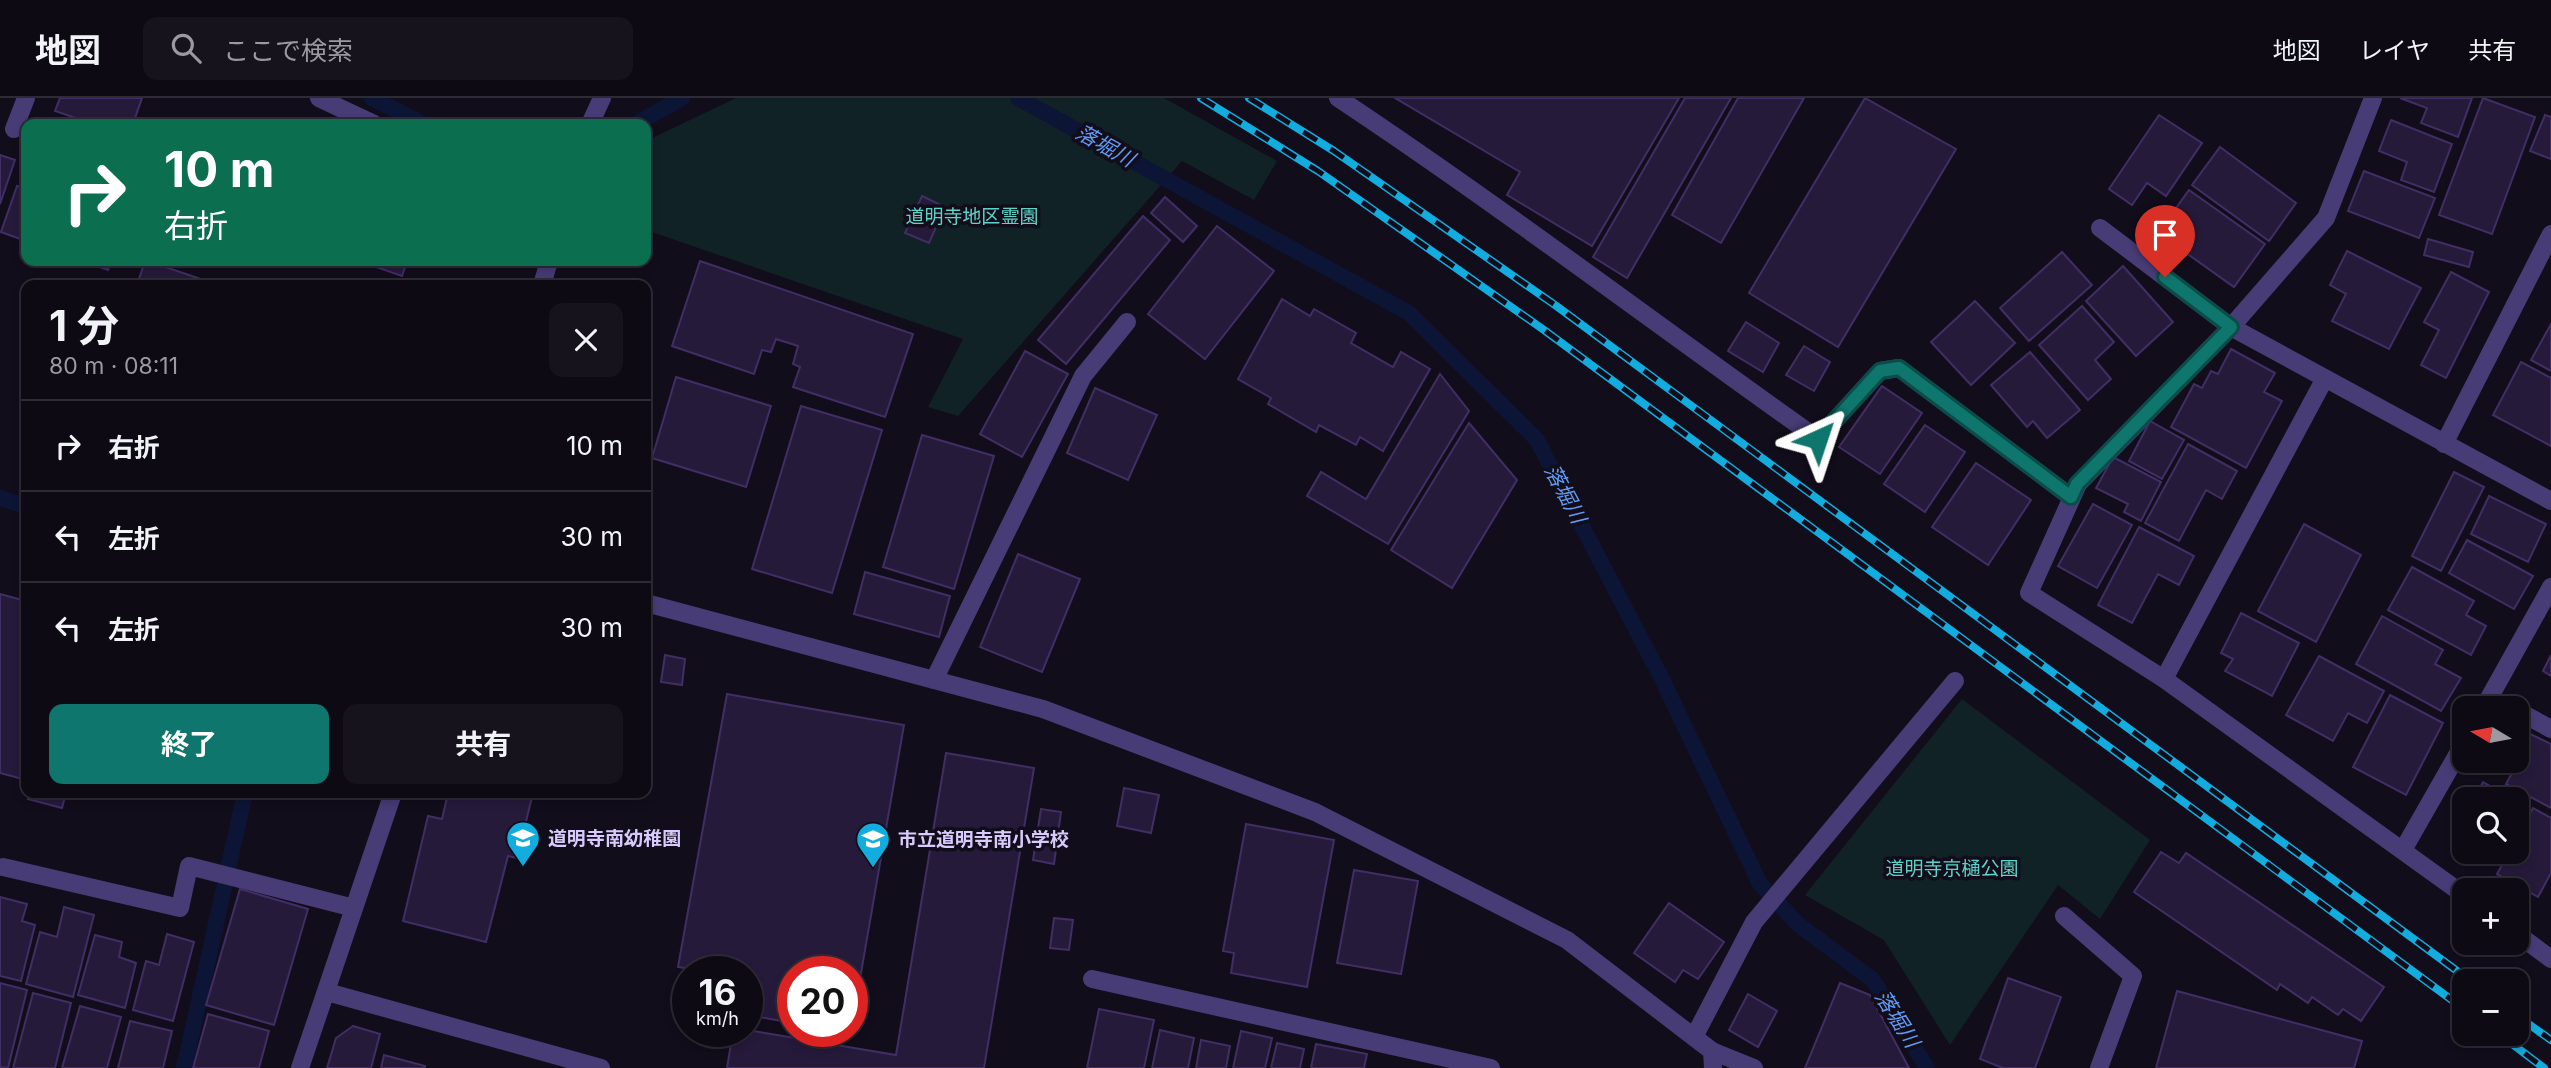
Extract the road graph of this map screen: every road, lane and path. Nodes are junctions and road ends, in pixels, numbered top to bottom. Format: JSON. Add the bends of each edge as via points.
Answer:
{"nodes":[{"id":1,"x":26,"y":98,"type":"edge"},
{"id":2,"x":319,"y":98,"type":"edge"},
{"id":3,"x":603,"y":98,"type":"edge"},
{"id":4,"x":1338,"y":98,"type":"edge"},
{"id":5,"x":2373,"y":98,"type":"edge"},
{"id":6,"x":363,"y":119,"type":"edge"},
{"id":7,"x":592,"y":119,"type":"edge"},
{"id":8,"x":13,"y":129,"type":"edge"},
{"id":9,"x":2099,"y":228,"type":"dead end"},
{"id":10,"x":2551,"y":234,"type":"edge"},
{"id":11,"x":1128,"y":322,"type":"dead end"},
{"id":12,"x":2231,"y":327,"type":"junction"},
{"id":13,"x":2323,"y":380,"type":"junction"},
{"id":14,"x":2444,"y":444,"type":"junction"},
{"id":15,"x":2071,"y":497,"type":"junction"},
{"id":16,"x":2551,"y":501,"type":"edge"},
{"id":17,"x":2551,"y":587,"type":"edge"},
{"id":18,"x":651,"y":604,"type":"edge"},
{"id":19,"x":2164,"y":679,"type":"junction"},
{"id":20,"x":934,"y":680,"type":"junction"},
{"id":21,"x":1955,"y":681,"type":"dead end"},
{"id":22,"x":2490,"y":696,"type":"edge"},
{"id":23,"x":2529,"y":717,"type":"edge"},
{"id":24,"x":2551,"y":729,"type":"edge"},
{"id":25,"x":2452,"y":764,"type":"edge"},
{"id":26,"x":391,"y":798,"type":"edge"},
{"id":27,"x":2403,"y":850,"type":"junction"},
{"id":28,"x":3,"y":867,"type":"dead end"},
{"id":29,"x":2452,"y":885,"type":"edge"},
{"id":30,"x":354,"y":908,"type":"junction"},
{"id":31,"x":2064,"y":916,"type":"dead end"},
{"id":32,"x":2529,"y":943,"type":"edge"},
{"id":33,"x":2551,"y":959,"type":"edge"},
{"id":34,"x":1092,"y":979,"type":"dead end"},
{"id":35,"x":327,"y":992,"type":"junction"},
{"id":36,"x":1694,"y":1037,"type":"junction"},
{"id":37,"x":1712,"y":1059,"type":"edge"},
{"id":38,"x":300,"y":1068,"type":"edge"},
{"id":39,"x":601,"y":1068,"type":"edge"},
{"id":40,"x":1491,"y":1068,"type":"edge"},
{"id":41,"x":1754,"y":1068,"type":"edge"},
{"id":42,"x":2099,"y":1068,"type":"edge"}],
"edges":[{"from":1,"to":8,"type":"street"},
{"from":2,"to":6,"type":"street"},
{"from":3,"to":7,"type":"street"},
{"from":4,"to":15,"type":"street","via":[[1449,172],[1818,439],[1880,371],[1899,368]]},
{"from":5,"to":12,"type":"street","via":[[2326,218]]},
{"from":9,"to":12,"type":"street"},
{"from":10,"to":14,"type":"street"},
{"from":11,"to":20,"type":"street","via":[[1083,376]]},
{"from":12,"to":13,"type":"street"},
{"from":12,"to":15,"type":"street","via":[[2077,484]]},
{"from":13,"to":14,"type":"street"},
{"from":13,"to":19,"type":"street"},
{"from":14,"to":16,"type":"street"},
{"from":15,"to":19,"type":"street","via":[[2029,593]]},
{"from":17,"to":22,"type":"street"},
{"from":18,"to":20,"type":"street"},
{"from":19,"to":27,"type":"street"},
{"from":20,"to":36,"type":"street","via":[[1043,709],[1315,812],[1567,940]]},
{"from":21,"to":36,"type":"street","via":[[1754,922]]},
{"from":23,"to":24,"type":"street"},
{"from":25,"to":27,"type":"street"},
{"from":26,"to":30,"type":"street"},
{"from":27,"to":29,"type":"street"},
{"from":28,"to":30,"type":"street","via":[[180,908],[189,866]]},
{"from":30,"to":35,"type":"street"},
{"from":31,"to":42,"type":"street","via":[[2133,976]]},
{"from":32,"to":33,"type":"street"},
{"from":34,"to":40,"type":"street"},
{"from":35,"to":38,"type":"street"},
{"from":35,"to":39,"type":"street"},
{"from":36,"to":37,"type":"street"},
{"from":37,"to":41,"type":"street"}]}
